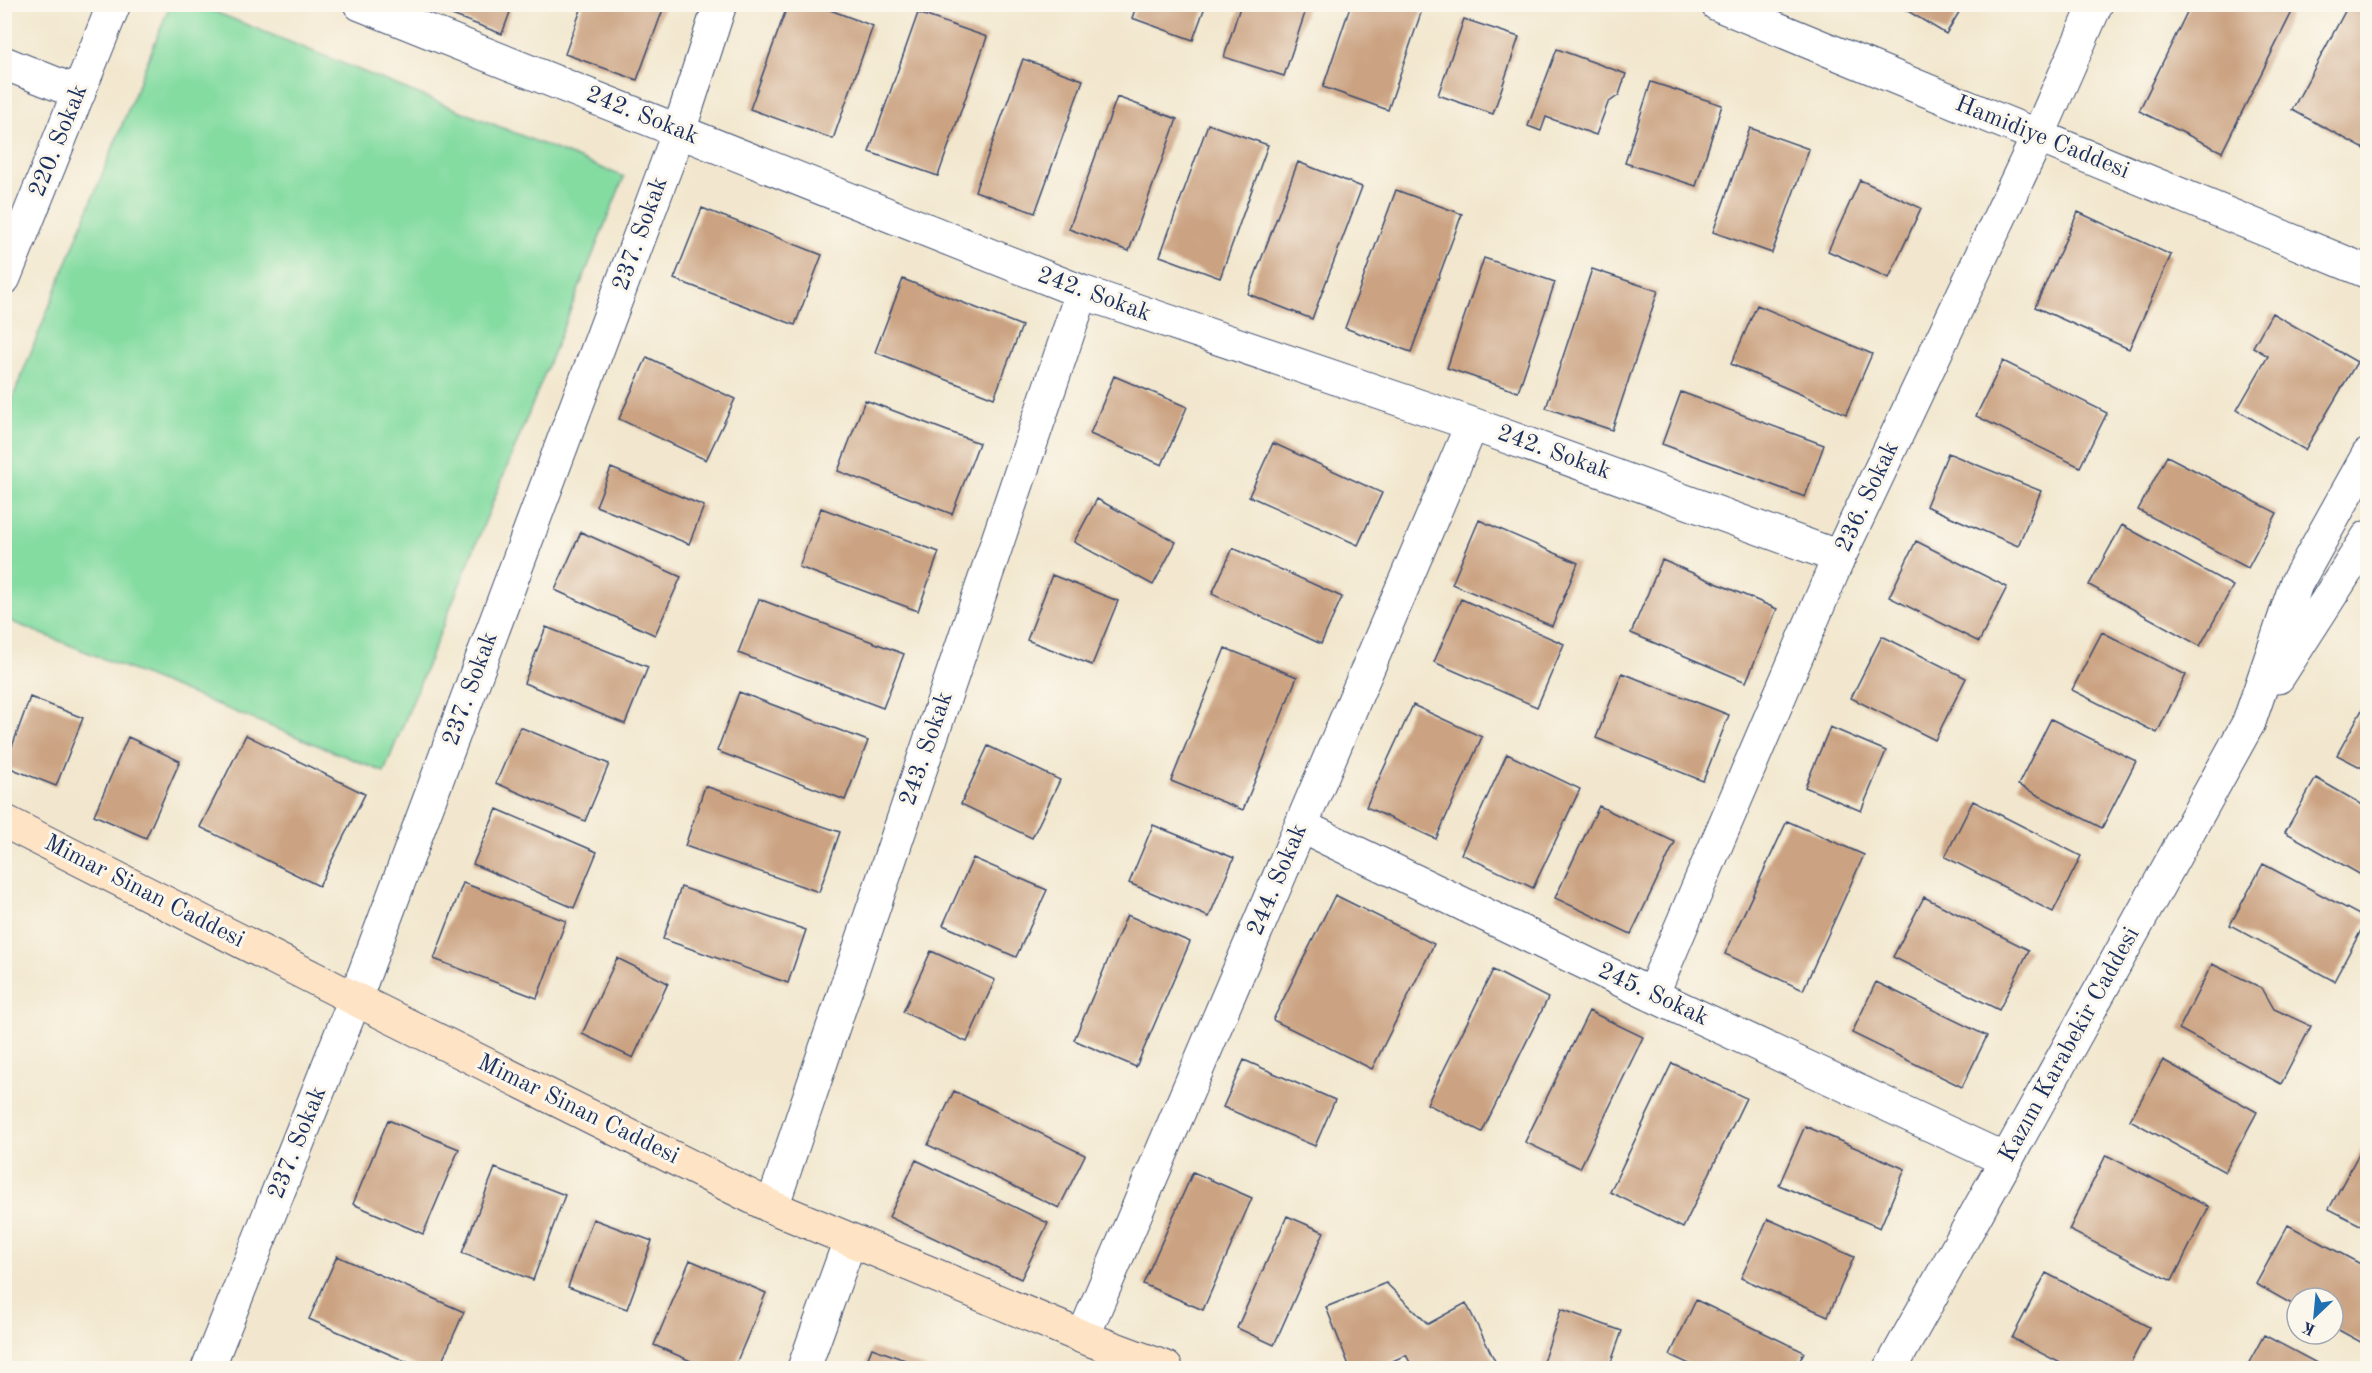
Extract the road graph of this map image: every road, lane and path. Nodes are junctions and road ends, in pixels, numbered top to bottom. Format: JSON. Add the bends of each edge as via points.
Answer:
{"nodes":[{"id":1,"x":114,"y":4,"type":"edge"},
{"id":2,"x":360,"y":4,"type":"edge"},
{"id":3,"x":720,"y":4,"type":"edge"},
{"id":4,"x":1717,"y":4,"type":"edge"},
{"id":5,"x":2096,"y":4,"type":"edge"},
{"id":6,"x":4,"y":63,"type":"edge"},
{"id":7,"x":79,"y":93,"type":"junction"},
{"id":8,"x":679,"y":131,"type":"junction"},
{"id":9,"x":2038,"y":136,"type":"junction"},
{"id":10,"x":2367,"y":272,"type":"edge"},
{"id":11,"x":4,"y":278,"type":"edge"},
{"id":12,"x":1082,"y":292,"type":"junction"},
{"id":13,"x":1472,"y":424,"type":"junction"},
{"id":14,"x":2367,"y":455,"type":"edge"},
{"id":15,"x":2367,"y":537,"type":"edge"},
{"id":16,"x":1839,"y":557,"type":"junction"},
{"id":17,"x":2249,"y":722,"type":"junction"},
{"id":18,"x":4,"y":821,"type":"edge"},
{"id":19,"x":1301,"y":826,"type":"junction"},
{"id":20,"x":1652,"y":994,"type":"junction"},
{"id":21,"x":355,"y":999,"type":"junction"},
{"id":22,"x":2006,"y":1160,"type":"junction"},
{"id":23,"x":772,"y":1207,"type":"junction"},
{"id":24,"x":850,"y":1240,"type":"junction"},
{"id":25,"x":1083,"y":1337,"type":"junction"},
{"id":26,"x":208,"y":1368,"type":"edge"},
{"id":27,"x":804,"y":1368,"type":"edge"},
{"id":28,"x":1166,"y":1368,"type":"edge"},
{"id":29,"x":1891,"y":1368,"type":"edge"}],
"edges":[{"from":1,"to":7,"type":"street","name":"220. Sokak"},
{"from":2,"to":8,"type":"street","name":"242. Sokak"},
{"from":3,"to":8,"type":"street","name":"237. Sokak"},
{"from":4,"to":9,"type":"street","name":"Hamidiye Caddesi"},
{"from":5,"to":9,"type":"street","name":"236. Sokak"},
{"from":6,"to":7,"type":"street"},
{"from":7,"to":11,"type":"street","name":"220. Sokak"},
{"from":8,"to":12,"type":"street","name":"242. Sokak"},
{"from":8,"to":21,"type":"street","name":"237. Sokak"},
{"from":9,"to":10,"type":"street","name":"Hamidiye Caddesi"},
{"from":9,"to":16,"type":"street","name":"236. Sokak"},
{"from":12,"to":13,"type":"street","name":"242. Sokak"},
{"from":12,"to":23,"type":"street","name":"243. Sokak"},
{"from":13,"to":16,"type":"street","name":"242. Sokak"},
{"from":13,"to":19,"type":"street","name":"244. Sokak"},
{"from":14,"to":17,"type":"street","name":"Kazım Karabekir Caddesi","via":[[2296,585]]},
{"from":15,"to":17,"type":"street","name":"Kazım Karabekir Caddesi"},
{"from":16,"to":20,"type":"street","name":"236. Sokak"},
{"from":17,"to":22,"type":"street","name":"Kazım Karabekir Caddesi"},
{"from":18,"to":21,"type":"main road","name":"Mimar Sinan Caddesi"},
{"from":19,"to":20,"type":"street","name":"245. Sokak"},
{"from":19,"to":25,"type":"street","name":"244. Sokak"},
{"from":20,"to":22,"type":"street","name":"245. Sokak"},
{"from":21,"to":23,"type":"main road","name":"Mimar Sinan Caddesi"},
{"from":21,"to":26,"type":"street","name":"237. Sokak"},
{"from":22,"to":29,"type":"street","name":"Kazım Karabekir Caddesi"},
{"from":23,"to":24,"type":"main road","name":"Mimar Sinan Caddesi"},
{"from":24,"to":25,"type":"main road","name":"Mimar Sinan Caddesi"},
{"from":24,"to":27,"type":"street"},
{"from":25,"to":28,"type":"main road","name":"Mimar Sinan Caddesi"}]}
